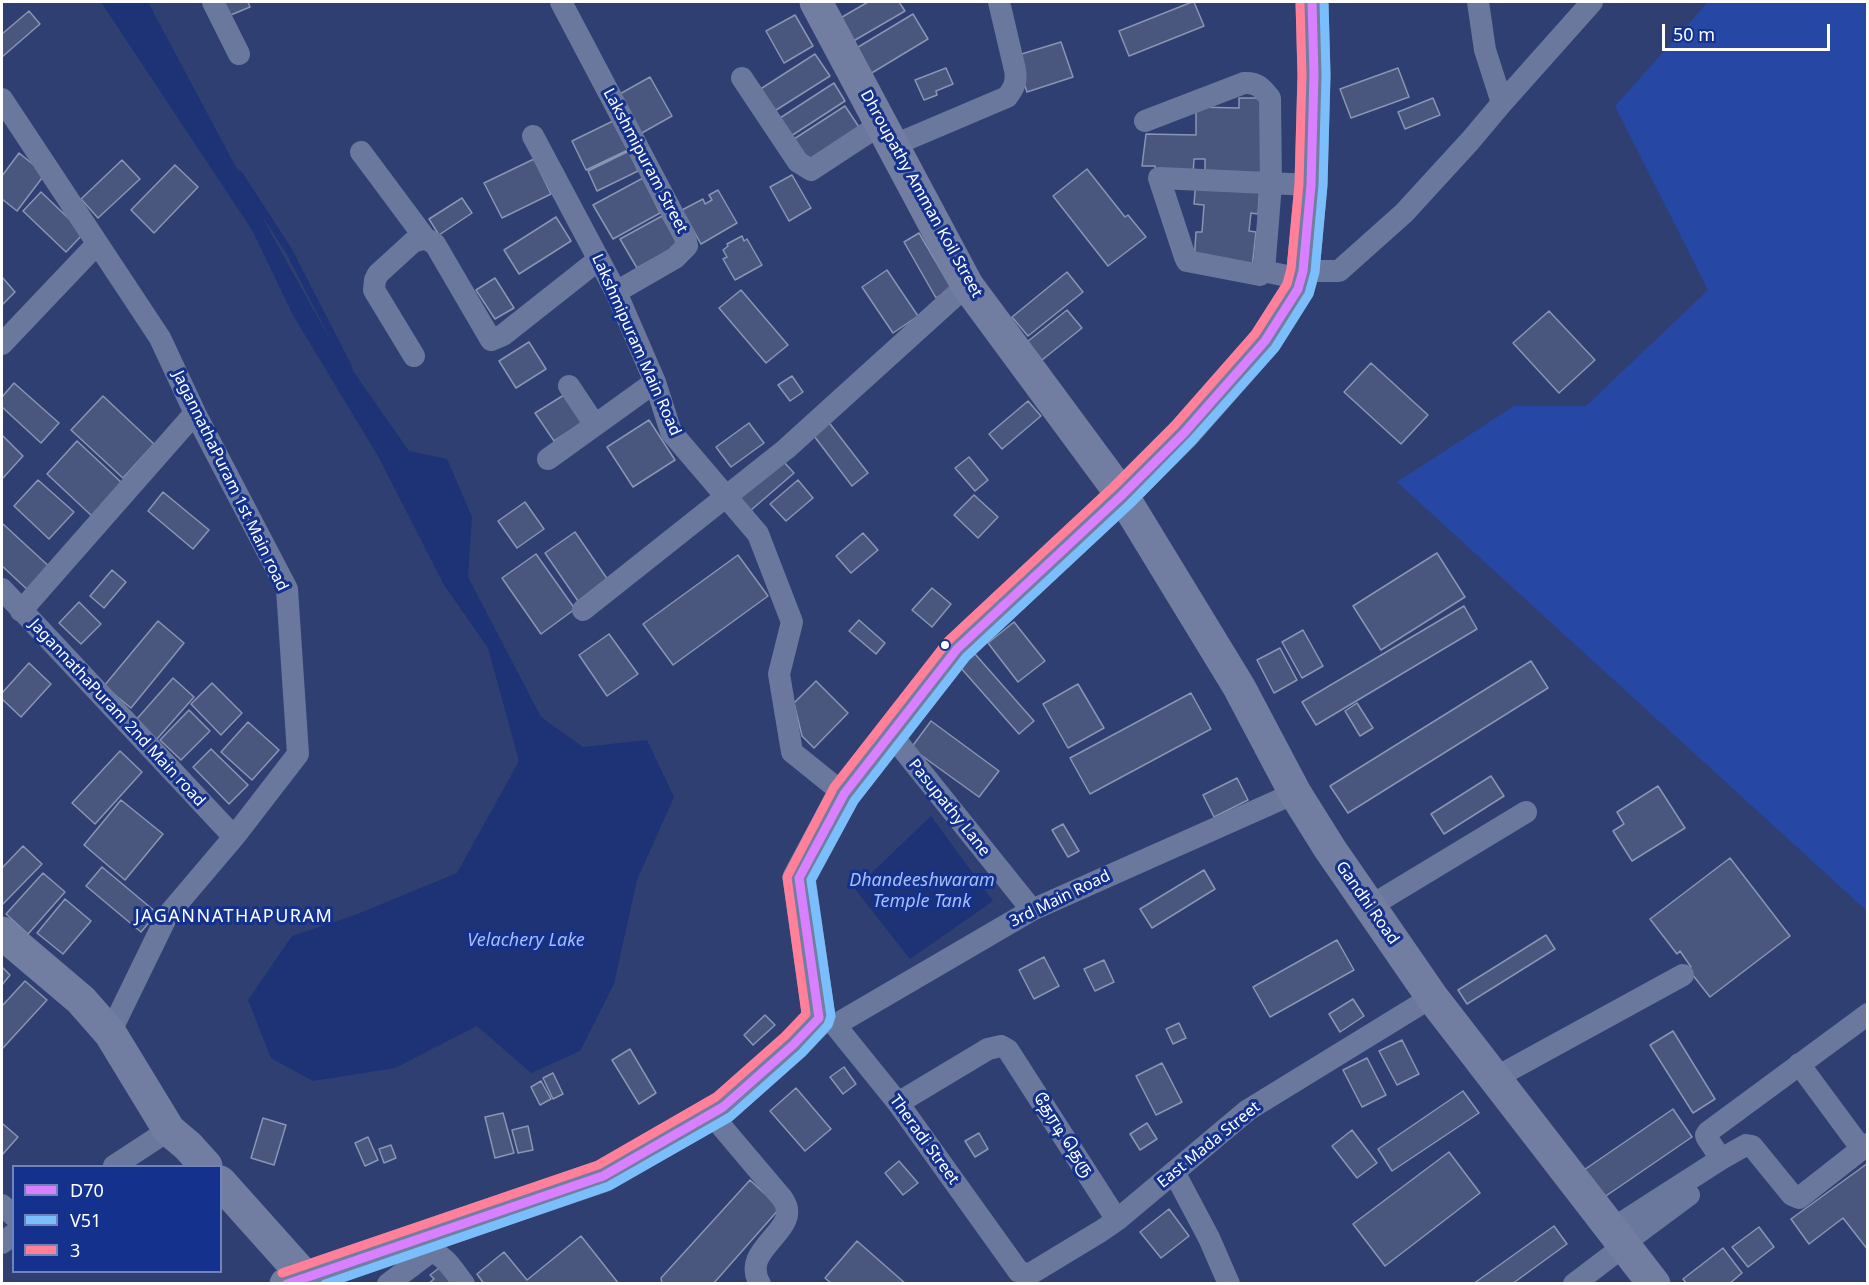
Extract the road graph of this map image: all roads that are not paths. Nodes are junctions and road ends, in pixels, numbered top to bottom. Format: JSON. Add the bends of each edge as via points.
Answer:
{"nodes":[{"id":1,"x":213,"y":2,"type":"edge"},
{"id":2,"x":561,"y":2,"type":"edge"},
{"id":3,"x":816,"y":2,"type":"edge"},
{"id":4,"x":999,"y":2,"type":"edge"},
{"id":5,"x":1312,"y":2,"type":"edge"},
{"id":6,"x":1478,"y":2,"type":"edge"},
{"id":7,"x":1592,"y":2,"type":"edge"},
{"id":8,"x":239,"y":54,"type":"dead end"},
{"id":9,"x":742,"y":78,"type":"dead end"},
{"id":10,"x":2,"y":99,"type":"edge"},
{"id":11,"x":1502,"y":103,"type":"junction"},
{"id":12,"x":1145,"y":121,"type":"dead end"},
{"id":13,"x":887,"y":135,"type":"junction"},
{"id":14,"x":533,"y":136,"type":"dead end"},
{"id":15,"x":361,"y":152,"type":"dead end"},
{"id":16,"x":1271,"y":184,"type":"junction"},
{"id":17,"x":1311,"y":185,"type":"junction"},
{"id":18,"x":425,"y":238,"type":"junction"},
{"id":19,"x":97,"y":244,"type":"junction"},
{"id":20,"x":598,"y":260,"type":"junction"},
{"id":21,"x":1264,"y":271,"type":"junction"},
{"id":22,"x":1302,"y":275,"type":"junction"},
{"id":23,"x":967,"y":285,"type":"junction"},
{"id":24,"x":615,"y":292,"type":"junction"},
{"id":25,"x":2,"y":344,"type":"edge"},
{"id":26,"x":414,"y":356,"type":"dead end"},
{"id":27,"x":656,"y":382,"type":"junction"},
{"id":28,"x":569,"y":386,"type":"dead end"},
{"id":29,"x":195,"y":413,"type":"junction"},
{"id":30,"x":596,"y":425,"type":"junction"},
{"id":31,"x":548,"y":459,"type":"dead end"},
{"id":32,"x":1122,"y":495,"type":"junction"},
{"id":33,"x":727,"y":497,"type":"junction"},
{"id":34,"x":2,"y":589,"type":"edge"},
{"id":35,"x":583,"y":610,"type":"dead end"},
{"id":36,"x":21,"y":611,"type":"junction"},
{"id":37,"x":890,"y":733,"type":"junction"},
{"id":38,"x":1295,"y":792,"type":"junction"},
{"id":39,"x":844,"y":794,"type":"junction"},
{"id":40,"x":1526,"y":812,"type":"dead end"},
{"id":41,"x":234,"y":837,"type":"junction"},
{"id":42,"x":1369,"y":907,"type":"junction"},
{"id":43,"x":1032,"y":910,"type":"junction"},
{"id":44,"x":2,"y":933,"type":"edge"},
{"id":45,"x":1683,"y":975,"type":"dead end"},
{"id":46,"x":1432,"y":997,"type":"junction"},
{"id":47,"x":1868,"y":1014,"type":"edge"},
{"id":48,"x":827,"y":1022,"type":"junction"},
{"id":49,"x":110,"y":1033,"type":"junction"},
{"id":50,"x":1799,"y":1064,"type":"junction"},
{"id":51,"x":1495,"y":1078,"type":"junction"},
{"id":52,"x":898,"y":1103,"type":"junction"},
{"id":53,"x":711,"y":1114,"type":"junction"},
{"id":54,"x":169,"y":1130,"type":"junction"},
{"id":55,"x":1864,"y":1146,"type":"edge"},
{"id":56,"x":1721,"y":1159,"type":"junction"},
{"id":57,"x":117,"y":1165,"type":"edge"},
{"id":58,"x":204,"y":1165,"type":"edge"},
{"id":59,"x":1174,"y":1172,"type":"junction"},
{"id":60,"x":1710,"y":1180,"type":"dead end"},
{"id":61,"x":222,"y":1184,"type":"edge"},
{"id":62,"x":1118,"y":1220,"type":"junction"},
{"id":63,"x":1619,"y":1240,"type":"junction"},
{"id":64,"x":1019,"y":1272,"type":"joint"},
{"id":65,"x":300,"y":1281,"type":"edge"},
{"id":66,"x":1650,"y":1282,"type":"edge"},
{"id":67,"x":388,"y":1284,"type":"edge"},
{"id":68,"x":464,"y":1284,"type":"edge"},
{"id":69,"x":760,"y":1284,"type":"edge"},
{"id":70,"x":1229,"y":1284,"type":"edge"},
{"id":71,"x":1574,"y":1284,"type":"edge"}],
"edges":[{"from":1,"to":8,"type":"street"},
{"from":2,"to":24,"type":"street","name":"Lakshmipuram Street","via":[[687,246],[675,258]]},
{"from":3,"to":13,"type":"street","name":"Dhroupathy Amman Koil Street"},
{"from":4,"to":13,"type":"street","via":[[1016,80],[1007,97]]},
{"from":5,"to":17,"type":"street"},
{"from":6,"to":11,"type":"street","via":[[1485,50]]},
{"from":7,"to":11,"type":"street"},
{"from":9,"to":13,"type":"street","via":[[798,162],[811,170]]},
{"from":10,"to":19,"type":"street","name":"JagannathaPuram 1st Main road"},
{"from":11,"to":22,"type":"street","via":[[1404,213],[1339,271]]},
{"from":12,"to":16,"type":"street","via":[[1252,82],[1270,98]]},
{"from":13,"to":23,"type":"street","name":"Dhroupathy Amman Koil Street"},
{"from":14,"to":20,"type":"street","name":"Lakshmipuram Main Road"},
{"from":15,"to":18,"type":"street"},
{"from":16,"to":17,"type":"street"},
{"from":16,"to":21,"type":"street"},
{"from":16,"to":21,"type":"street","via":[[1159,178],[1188,261],[1260,275]]},
{"from":17,"to":22,"type":"street"},
{"from":18,"to":20,"type":"street","via":[[435,244],[491,340],[503,335]]},
{"from":18,"to":26,"type":"street","via":[[412,242],[393,259],[375,280],[374,290]]},
{"from":19,"to":25,"type":"street"},
{"from":19,"to":29,"type":"street","name":"JagannathaPuram 1st Main road","via":[[160,338]]},
{"from":20,"to":24,"type":"street","name":"Lakshmipuram Main Road"},
{"from":21,"to":22,"type":"street"},
{"from":22,"to":32,"type":"street","via":[[1298,289],[1265,341],[1184,433]]},
{"from":23,"to":32,"type":"street","name":"Dhroupathy Amman Koil Street"},
{"from":23,"to":33,"type":"street","via":[[786,449]]},
{"from":24,"to":27,"type":"street","name":"Lakshmipuram Main Road"},
{"from":27,"to":30,"type":"street"},
{"from":27,"to":33,"type":"street","name":"Lakshmipuram Main Road","via":[[671,432]]},
{"from":28,"to":30,"type":"street"},
{"from":29,"to":36,"type":"street"},
{"from":29,"to":41,"type":"street","name":"JagannathaPuram 1st Main road","via":[[287,589],[298,754]]},
{"from":30,"to":31,"type":"street"},
{"from":32,"to":37,"type":"street","via":[[957,649]]},
{"from":32,"to":38,"type":"street","name":"Gandhi Road","via":[[1239,687]]},
{"from":33,"to":35,"type":"street"},
{"from":33,"to":39,"type":"street","name":"Lakshmipuram Main Road","via":[[758,534],[792,622],[779,675],[792,752]]},
{"from":34,"to":36,"type":"street","name":"JagannathaPuram 2nd Main road"},
{"from":36,"to":41,"type":"street","name":"JagannathaPuram 2nd Main road"},
{"from":37,"to":39,"type":"street"},
{"from":37,"to":43,"type":"street","name":"Pasupathy Lane"},
{"from":38,"to":42,"type":"street","name":"Gandhi Road"},
{"from":38,"to":43,"type":"street","name":"3rd Main Road"},
{"from":39,"to":48,"type":"street","via":[[800,878]]},
{"from":40,"to":42,"type":"street"},
{"from":41,"to":49,"type":"street","name":"JagannathaPuram 1st Main road","via":[[167,916]]},
{"from":42,"to":46,"type":"street","name":"Gandhi Road"},
{"from":43,"to":48,"type":"street","name":"3rd Main Road"},
{"from":44,"to":49,"type":"street","via":[[81,1000]]},
{"from":45,"to":51,"type":"street"},
{"from":46,"to":51,"type":"street","name":"Gandhi Road"},
{"from":46,"to":59,"type":"street","name":"East Mada Street","via":[[1248,1110]]},
{"from":47,"to":50,"type":"street"},
{"from":48,"to":52,"type":"street","name":"Theradi Street"},
{"from":48,"to":53,"type":"street"},
{"from":49,"to":54,"type":"street"},
{"from":50,"to":55,"type":"street"},
{"from":50,"to":56,"type":"street","via":[[1708,1131],[1707,1138]]},
{"from":51,"to":63,"type":"street","name":"Gandhi Road"},
{"from":52,"to":62,"type":"street","name":"தேரடி தெரு","via":[[987,1049],[1001,1046],[1008,1050]]},
{"from":52,"to":64,"type":"street","name":"Theradi Street"},
{"from":53,"to":65,"type":"street","via":[[603,1176]]},
{"from":53,"to":69,"type":"street","via":[[788,1208],[788,1219],[759,1255],[756,1265]]},
{"from":54,"to":57,"type":"street"},
{"from":54,"to":58,"type":"street"},
{"from":55,"to":56,"type":"street","via":[[1799,1198],[1792,1196],[1750,1145]]},
{"from":56,"to":63,"type":"street"},
{"from":59,"to":62,"type":"street","name":"East Mada Street"},
{"from":59,"to":70,"type":"street"},
{"from":60,"to":63,"type":"street"},
{"from":61,"to":65,"type":"street"},
{"from":62,"to":64,"type":"street","name":"East Mada Street","via":[[1034,1273]]},
{"from":63,"to":66,"type":"street","name":"Gandhi Road"},
{"from":63,"to":71,"type":"street"},
{"from":67,"to":68,"type":"street","via":[[433,1252]]}]}
